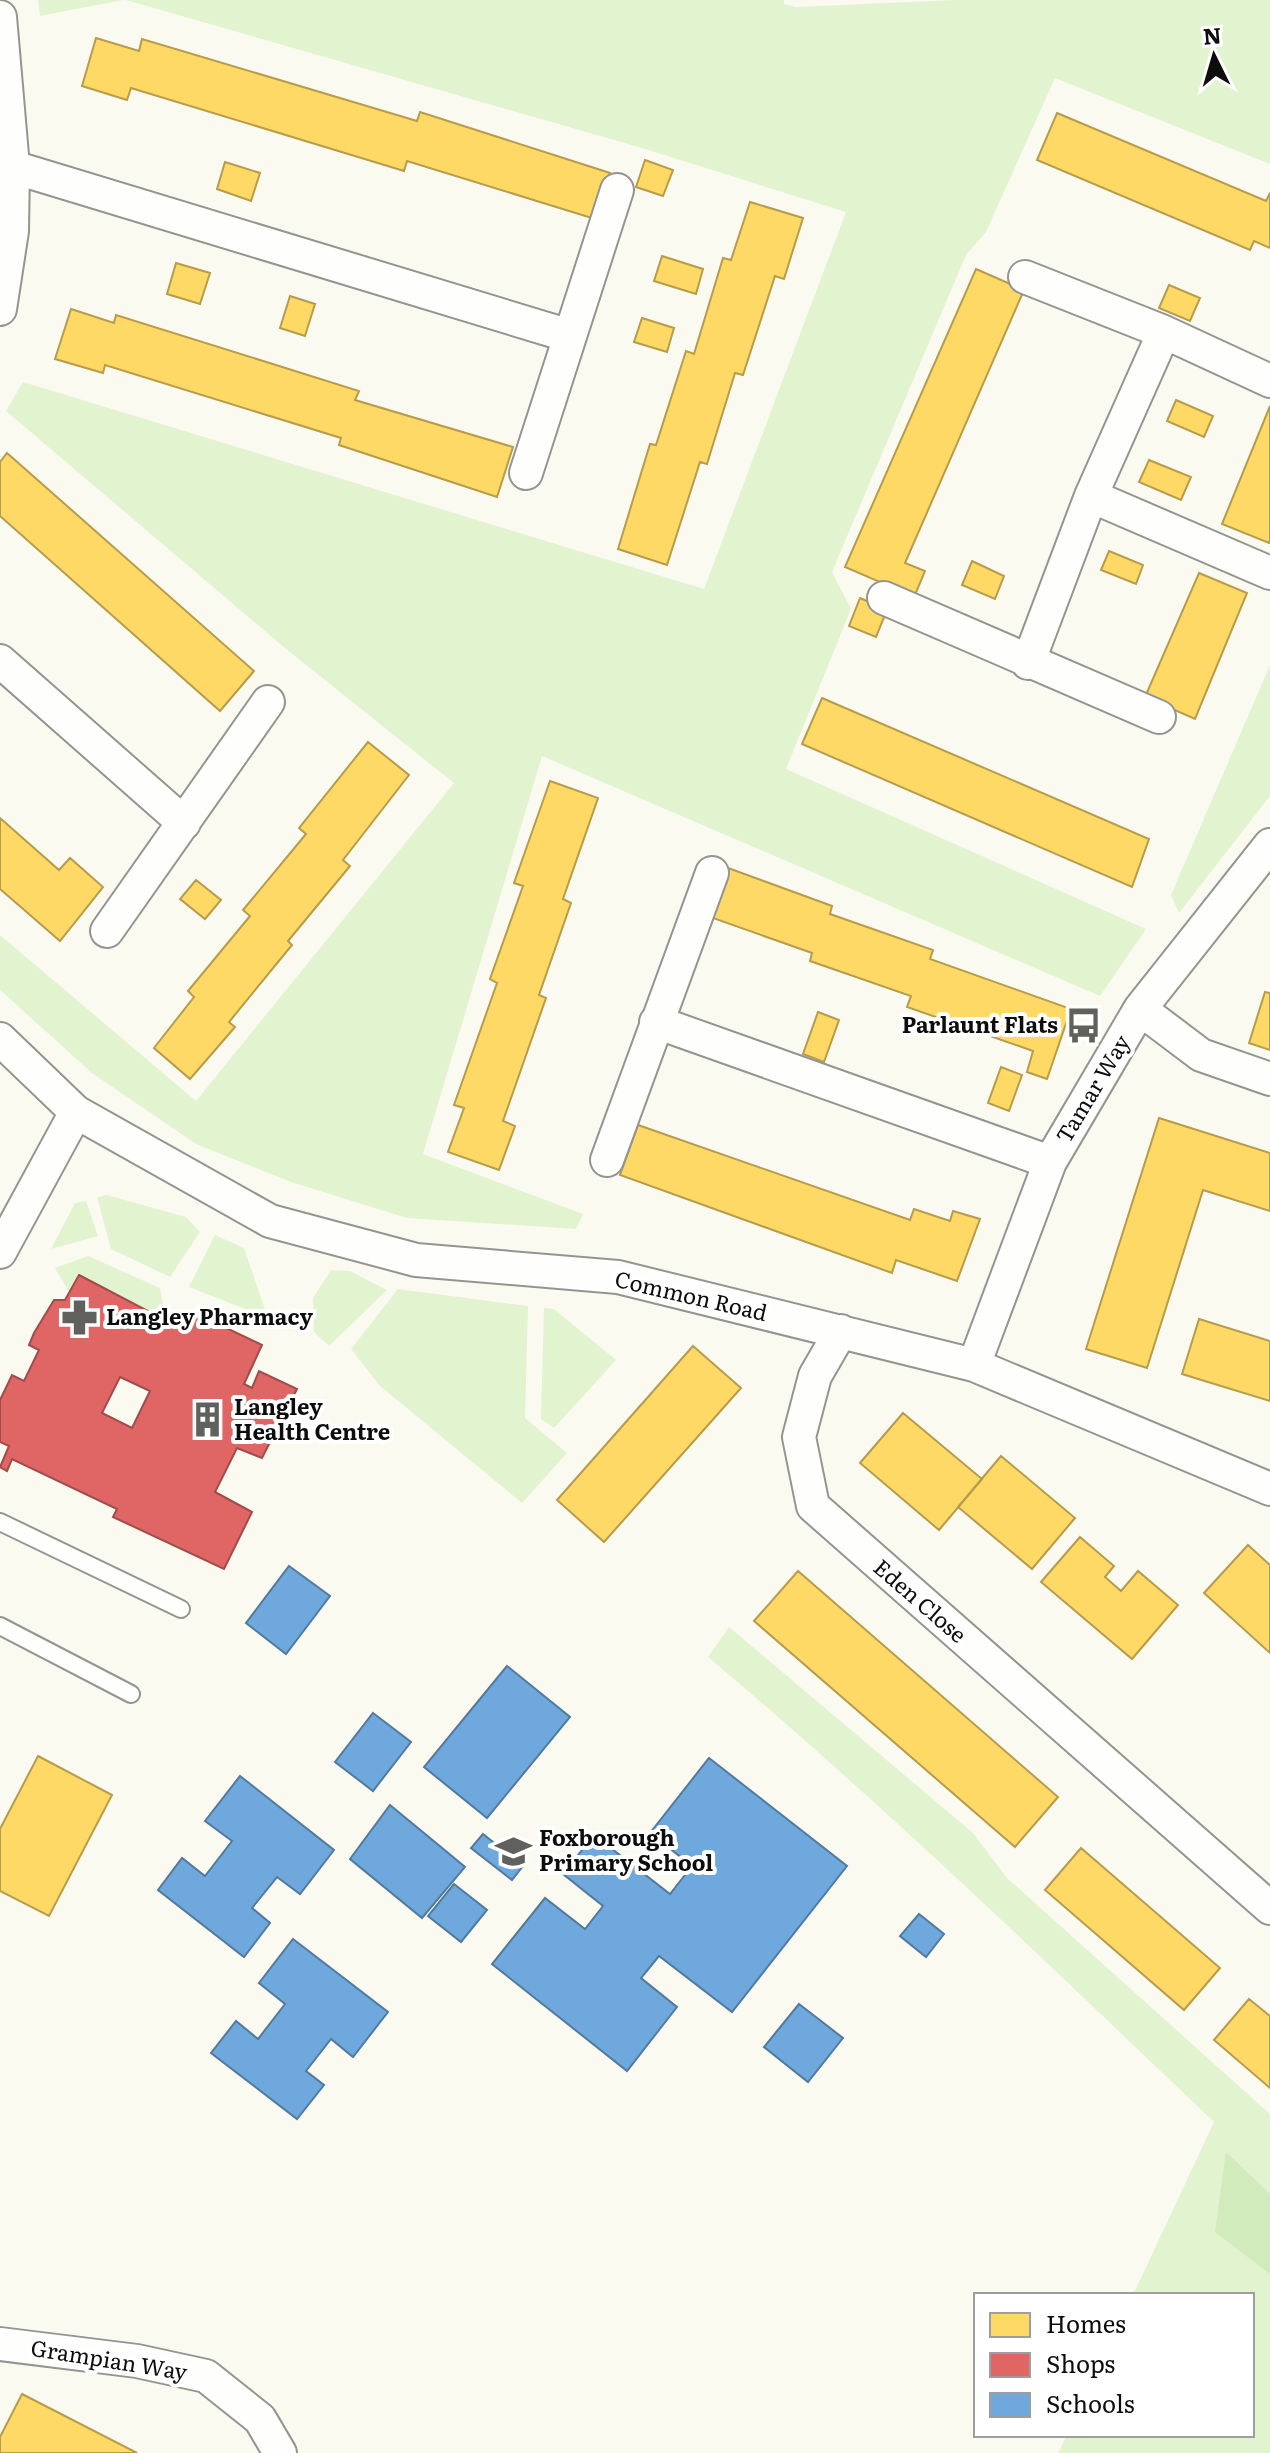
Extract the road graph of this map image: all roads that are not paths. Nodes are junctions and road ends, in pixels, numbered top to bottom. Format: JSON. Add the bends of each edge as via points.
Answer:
{"nodes":[{"id":1,"x":0,"y":17,"type":"edge"},
{"id":2,"x":13,"y":167,"type":"junction"},
{"id":3,"x":617,"y":190,"type":"dead end"},
{"id":4,"x":6,"y":230,"type":"edge"},
{"id":5,"x":1025,"y":277,"type":"dead end"},
{"id":6,"x":0,"y":309,"type":"edge"},
{"id":7,"x":1164,"y":332,"type":"junction"},
{"id":8,"x":570,"y":336,"type":"junction"},
{"id":9,"x":1270,"y":381,"type":"edge"},
{"id":10,"x":526,"y":473,"type":"dead end"},
{"id":11,"x":1091,"y":496,"type":"junction"},
{"id":12,"x":1270,"y":573,"type":"edge"},
{"id":13,"x":884,"y":598,"type":"dead end"},
{"id":14,"x":0,"y":661,"type":"edge"},
{"id":15,"x":1028,"y":663,"type":"junction"},
{"id":16,"x":268,"y":702,"type":"dead end"},
{"id":17,"x":1159,"y":717,"type":"dead end"},
{"id":18,"x":184,"y":823,"type":"junction"},
{"id":19,"x":1270,"y":845,"type":"edge"},
{"id":20,"x":712,"y":873,"type":"dead end"},
{"id":21,"x":107,"y":931,"type":"dead end"},
{"id":22,"x":1140,"y":1009,"type":"junction"},
{"id":23,"x":656,"y":1022,"type":"junction"},
{"id":24,"x":0,"y":1039,"type":"edge"},
{"id":25,"x":1270,"y":1079,"type":"edge"},
{"id":26,"x":76,"y":1112,"type":"junction"},
{"id":27,"x":607,"y":1160,"type":"dead end"},
{"id":28,"x":1050,"y":1162,"type":"junction"},
{"id":29,"x":0,"y":1252,"type":"edge"},
{"id":30,"x":841,"y":1331,"type":"junction"},
{"id":31,"x":974,"y":1365,"type":"junction"},
{"id":32,"x":1270,"y":1489,"type":"edge"},
{"id":33,"x":0,"y":1522,"type":"edge"},
{"id":34,"x":181,"y":1609,"type":"dead end"},
{"id":35,"x":0,"y":1626,"type":"edge"},
{"id":36,"x":131,"y":1694,"type":"dead end"},
{"id":37,"x":1270,"y":1908,"type":"edge"},
{"id":38,"x":0,"y":2344,"type":"edge"},
{"id":39,"x":280,"y":2453,"type":"edge"}],
"edges":[{"from":1,"to":2,"type":"street"},
{"from":2,"to":4,"type":"street"},
{"from":2,"to":8,"type":"street"},
{"from":3,"to":8,"type":"street"},
{"from":4,"to":6,"type":"street"},
{"from":5,"to":7,"type":"street"},
{"from":7,"to":9,"type":"street"},
{"from":7,"to":11,"type":"street"},
{"from":8,"to":10,"type":"street"},
{"from":11,"to":12,"type":"street"},
{"from":11,"to":15,"type":"street"},
{"from":13,"to":15,"type":"street"},
{"from":14,"to":18,"type":"street"},
{"from":15,"to":17,"type":"street"},
{"from":16,"to":18,"type":"street"},
{"from":18,"to":21,"type":"street"},
{"from":19,"to":22,"type":"street","name":"Tamar Way"},
{"from":20,"to":23,"type":"street"},
{"from":22,"to":25,"type":"street","via":[[1201,1055]]},
{"from":22,"to":28,"type":"street","name":"Tamar Way"},
{"from":23,"to":27,"type":"street"},
{"from":23,"to":28,"type":"street"},
{"from":24,"to":26,"type":"street","name":"Common Road"},
{"from":26,"to":29,"type":"street"},
{"from":26,"to":30,"type":"street","name":"Common Road","via":[[270,1221],[416,1260],[618,1277]]},
{"from":28,"to":31,"type":"street","name":"Tamar Way"},
{"from":30,"to":31,"type":"street","name":"Common Road"},
{"from":30,"to":37,"type":"street","name":"Eden Close","via":[[815,1376],[799,1437],[813,1506]]},
{"from":31,"to":32,"type":"street","name":"Common Road"},
{"from":33,"to":34,"type":"lane"},
{"from":35,"to":36,"type":"lane"},
{"from":38,"to":39,"type":"street","name":"Grampian Way","via":[[137,2361],[206,2376],[260,2419]]}]}
